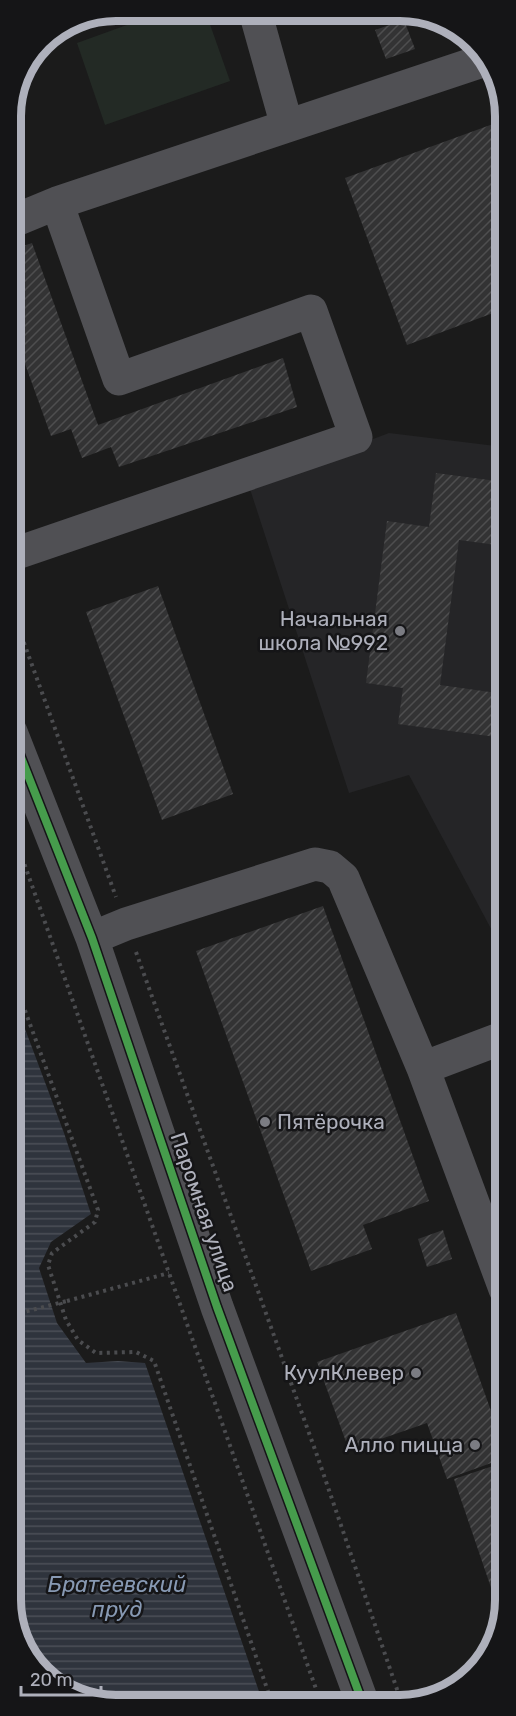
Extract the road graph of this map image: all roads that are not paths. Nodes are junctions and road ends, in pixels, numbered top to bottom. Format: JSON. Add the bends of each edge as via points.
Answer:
{"nodes":[{"id":1,"x":258,"y":21,"type":"edge"},
{"id":2,"x":478,"y":62,"type":"edge"},
{"id":3,"x":287,"y":126,"type":"junction"},
{"id":4,"x":57,"y":203,"type":"junction"},
{"id":5,"x":21,"y":218,"type":"edge"},
{"id":6,"x":21,"y":552,"type":"edge"},
{"id":7,"x":21,"y":757,"type":"edge"},
{"id":8,"x":92,"y":938,"type":"junction"},
{"id":9,"x":495,"y":1041,"type":"edge"},
{"id":10,"x":423,"y":1068,"type":"junction"},
{"id":11,"x":495,"y":1262,"type":"edge"},
{"id":12,"x":360,"y":1695,"type":"edge"}],
"edges":[{"from":1,"to":3,"type":"street"},
{"from":2,"to":3,"type":"street"},
{"from":3,"to":4,"type":"street"},
{"from":4,"to":5,"type":"street"},
{"from":4,"to":6,"type":"street","via":[[118,379],[310,311],[356,437]]},
{"from":7,"to":8,"type":"street","name":"Паромная улица"},
{"from":8,"to":10,"type":"street","via":[[315,864],[330,867],[343,878]]},
{"from":8,"to":12,"type":"street","name":"Паромная улица","via":[[217,1307]]},
{"from":9,"to":10,"type":"street"},
{"from":10,"to":11,"type":"street"}]}
